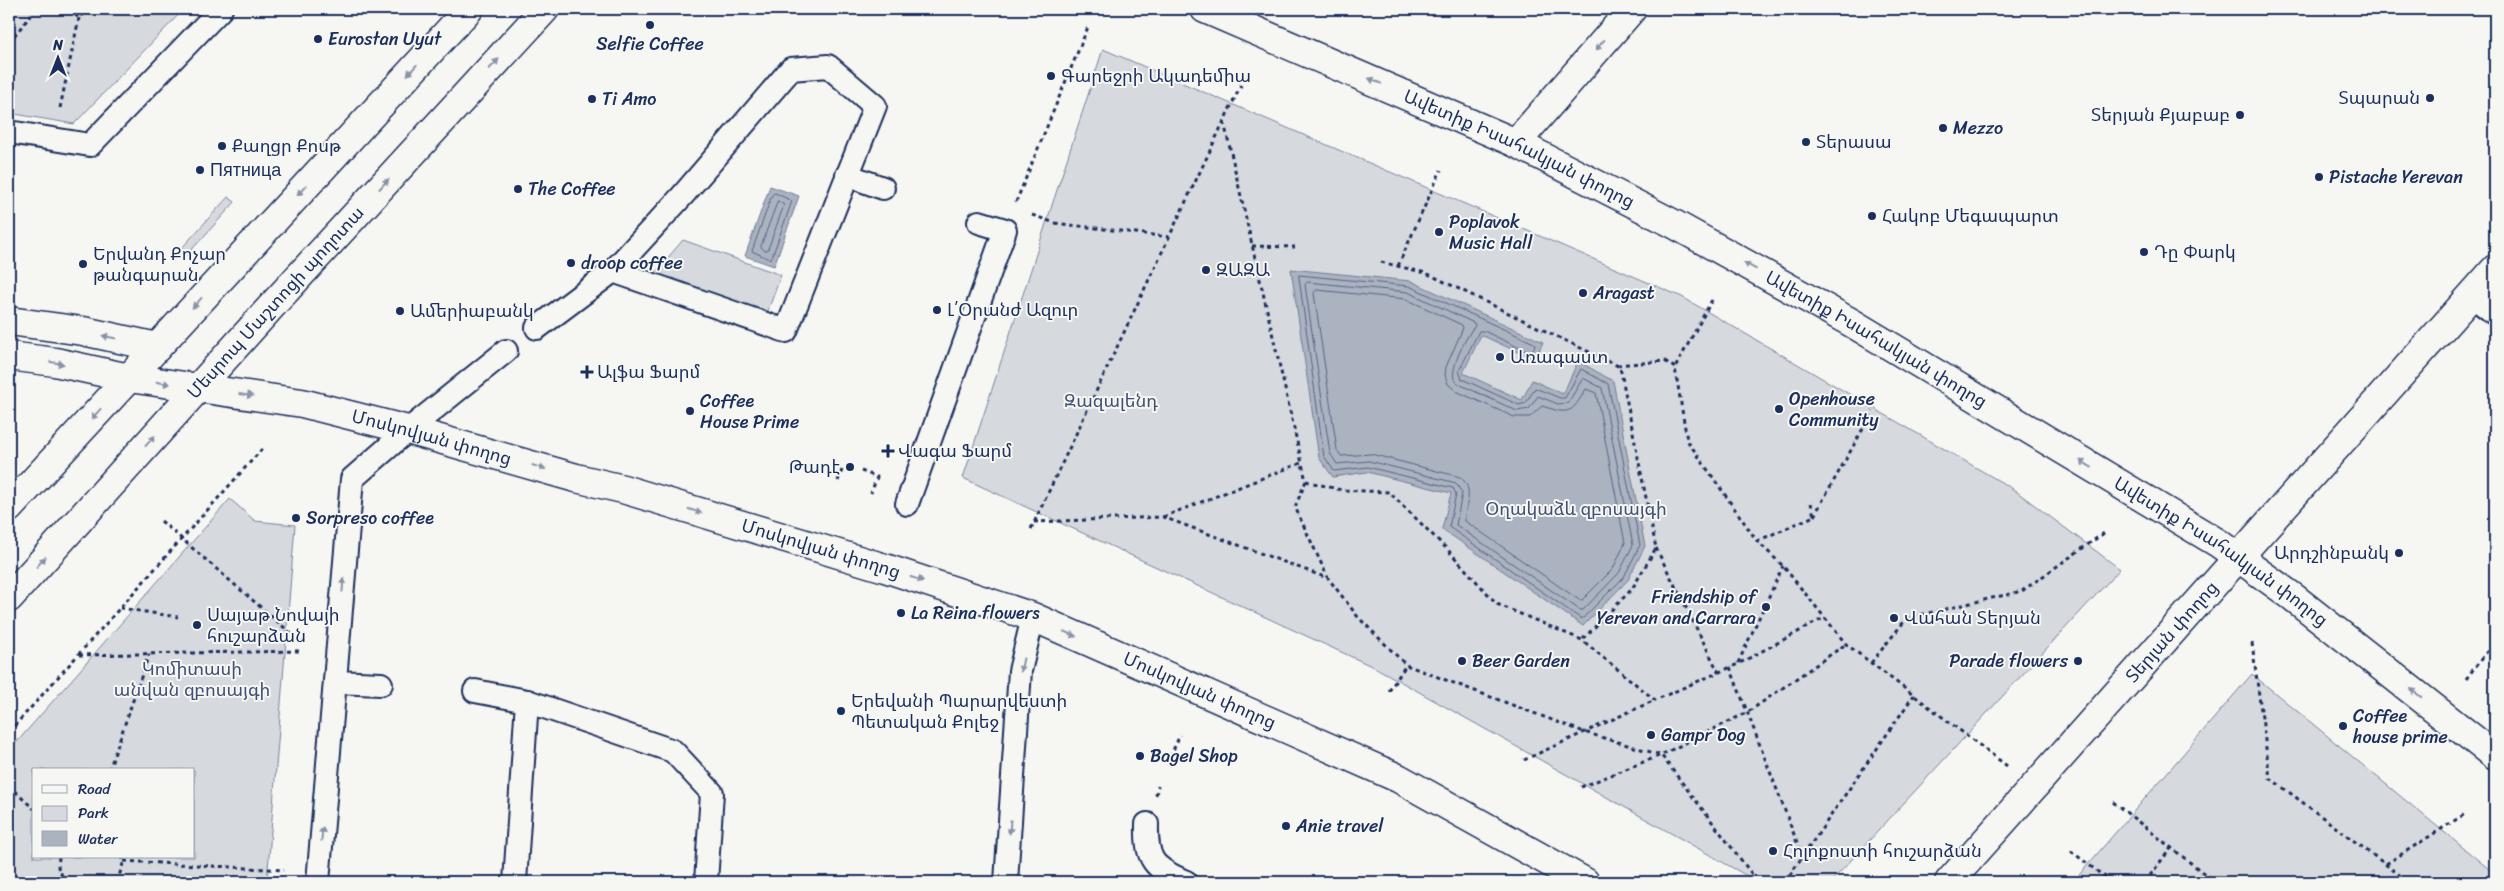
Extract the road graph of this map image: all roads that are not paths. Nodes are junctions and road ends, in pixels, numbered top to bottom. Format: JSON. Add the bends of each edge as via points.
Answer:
{"nodes":[{"id":1,"x":222,"y":9,"type":"edge"},
{"id":2,"x":469,"y":9,"type":"edge"},
{"id":3,"x":545,"y":9,"type":"edge"},
{"id":4,"x":1632,"y":9,"type":"edge"},
{"id":5,"x":1212,"y":10,"type":"edge"},
{"id":6,"x":9,"y":132,"type":"edge"},
{"id":7,"x":1516,"y":143,"type":"junction"},
{"id":8,"x":847,"y":175,"type":"junction"},
{"id":9,"x":883,"y":188,"type":"dead end"},
{"id":10,"x":979,"y":222,"type":"dead end"},
{"id":11,"x":2495,"y":269,"type":"edge"},
{"id":12,"x":613,"y":271,"type":"junction"},
{"id":13,"x":2472,"y":295,"type":"junction"},
{"id":14,"x":2495,"y":314,"type":"edge"},
{"id":15,"x":9,"y":321,"type":"edge"},
{"id":16,"x":536,"y":328,"type":"dead end"},
{"id":17,"x":157,"y":348,"type":"junction"},
{"id":18,"x":506,"y":351,"type":"dead end"},
{"id":19,"x":9,"y":356,"type":"edge"},
{"id":20,"x":129,"y":378,"type":"junction"},
{"id":21,"x":198,"y":388,"type":"junction"},
{"id":22,"x":408,"y":430,"type":"junction"},
{"id":23,"x":907,"y":504,"type":"dead end"},
{"id":24,"x":9,"y":508,"type":"edge"},
{"id":25,"x":2237,"y":556,"type":"junction"},
{"id":26,"x":9,"y":598,"type":"edge"},
{"id":27,"x":1033,"y":617,"type":"junction"},
{"id":28,"x":334,"y":682,"type":"junction"},
{"id":29,"x":381,"y":684,"type":"dead end"},
{"id":30,"x":475,"y":691,"type":"dead end"},
{"id":31,"x":527,"y":701,"type":"junction"},
{"id":32,"x":2495,"y":756,"type":"edge"},
{"id":33,"x":1147,"y":824,"type":"dead end"},
{"id":34,"x":318,"y":882,"type":"edge"},
{"id":35,"x":515,"y":882,"type":"edge"},
{"id":36,"x":706,"y":882,"type":"edge"},
{"id":37,"x":1006,"y":882,"type":"edge"},
{"id":38,"x":1186,"y":882,"type":"edge"},
{"id":39,"x":1585,"y":882,"type":"edge"},
{"id":40,"x":1948,"y":882,"type":"edge"}],
"edges":[{"from":1,"to":6,"type":"lane","via":[[90,145]]},
{"from":2,"to":17,"type":"main road","one_way":true},
{"from":21,"to":3,"type":"main road","name":"Մեսրոպ Մաշտոցի պողոտա","one_way":true},
{"from":4,"to":7,"type":"main road","one_way":true},
{"from":7,"to":5,"type":"main road","name":"Ավետիք Իսահակյան փողոց","one_way":true},
{"from":25,"to":7,"type":"main road","name":"Ավետիք Իսահակյան փողոց","one_way":true,"via":[[1852,322],[1674,224]]},
{"from":8,"to":9,"type":"lane"},
{"from":8,"to":12,"type":"lane","via":[[786,331]]},
{"from":8,"to":12,"type":"lane","via":[[875,106],[828,66],[791,69]]},
{"from":10,"to":23,"type":"lane","via":[[1005,230]]},
{"from":11,"to":13,"type":"main road","name":"Տերյան փողոց"},
{"from":12,"to":16,"type":"lane"},
{"from":13,"to":14,"type":"lane"},
{"from":13,"to":25,"type":"main road","name":"Տերյան փողոց"},
{"from":17,"to":15,"type":"main road","one_way":true},
{"from":17,"to":20,"type":"main road"},
{"from":18,"to":22,"type":"lane"},
{"from":19,"to":20,"type":"main road","name":"Մոսկովյան փողոց","one_way":true},
{"from":20,"to":21,"type":"main road","name":"Մոսկովյան փողոց","one_way":true},
{"from":20,"to":24,"type":"main road","one_way":true},
{"from":21,"to":22,"type":"main road","name":"Մոսկովյան փողոց","one_way":true,"via":[[302,403]]},
{"from":26,"to":21,"type":"main road","name":"Մեսրոպ Մաշտոցի պողոտա","one_way":true},
{"from":22,"to":27,"type":"main road","name":"Մոսկովյան փողոց","one_way":true,"via":[[623,489],[885,568]]},
{"from":28,"to":22,"type":"lane","one_way":true,"via":[[352,479]]},
{"from":32,"to":25,"type":"main road","name":"Ավետիք Իսահակյան փողոց","one_way":true},
{"from":25,"to":40,"type":"main road","name":"Տերյան փողոց"},
{"from":27,"to":37,"type":"lane","one_way":true,"via":[[1020,671]]},
{"from":27,"to":39,"type":"main road","name":"Մոսկովյան փողոց","one_way":true,"via":[[1398,778]]},
{"from":28,"to":29,"type":"lane"},
{"from":34,"to":28,"type":"lane","one_way":true},
{"from":30,"to":31,"type":"lane"},
{"from":31,"to":35,"type":"lane"},
{"from":31,"to":36,"type":"lane","via":[[673,752],[712,793]]},
{"from":33,"to":38,"type":"lane","via":[[1151,860],[1162,872]]}]}
